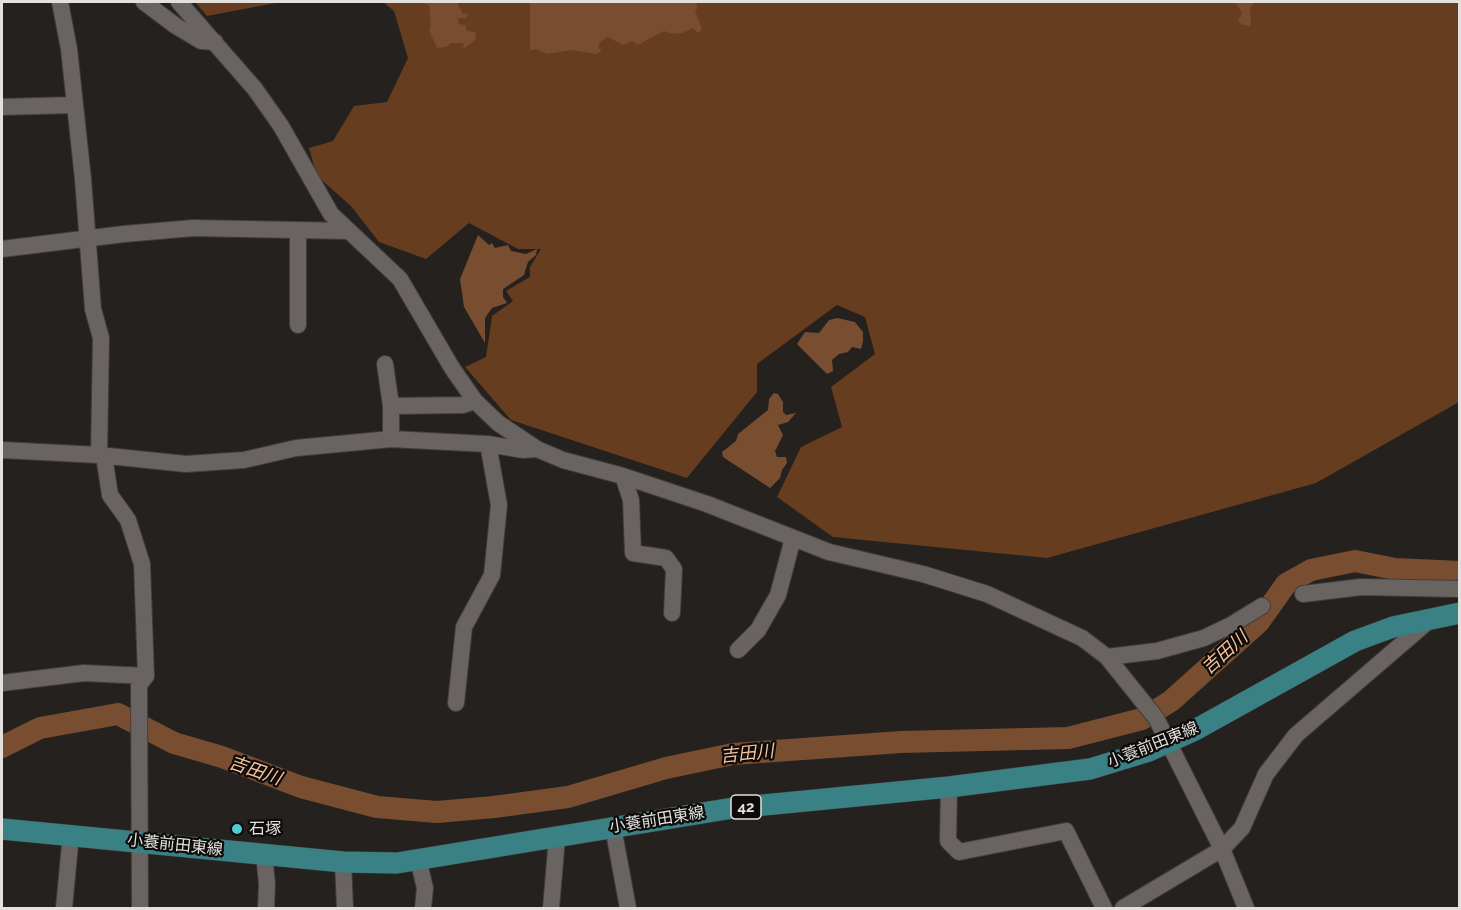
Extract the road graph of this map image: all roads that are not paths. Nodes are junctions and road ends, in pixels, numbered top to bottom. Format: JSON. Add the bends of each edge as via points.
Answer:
{"nodes":[{"id":1,"x":60,"y":2,"type":"edge"},
{"id":2,"x":144,"y":2,"type":"edge"},
{"id":3,"x":179,"y":2,"type":"edge"},
{"id":4,"x":216,"y":42,"type":"junction"},
{"id":5,"x":75,"y":105,"type":"junction"},
{"id":6,"x":2,"y":107,"type":"edge"},
{"id":7,"x":298,"y":230,"type":"junction"},
{"id":8,"x":348,"y":231,"type":"junction"},
{"id":9,"x":88,"y":238,"type":"junction"},
{"id":10,"x":2,"y":249,"type":"edge"},
{"id":11,"x":298,"y":326,"type":"dead end"},
{"id":12,"x":385,"y":364,"type":"dead end"},
{"id":13,"x":475,"y":401,"type":"junction"},
{"id":14,"x":391,"y":406,"type":"junction"},
{"id":15,"x":392,"y":440,"type":"junction"},
{"id":16,"x":488,"y":444,"type":"junction"},
{"id":17,"x":537,"y":448,"type":"junction"},
{"id":18,"x":2,"y":450,"type":"edge"},
{"id":19,"x":102,"y":455,"type":"junction"},
{"id":20,"x":623,"y":476,"type":"junction"},
{"id":21,"x":793,"y":538,"type":"junction"},
{"id":22,"x":1460,"y":588,"type":"edge"},
{"id":23,"x":1303,"y":594,"type":"dead end"},
{"id":24,"x":1262,"y":606,"type":"dead end"},
{"id":25,"x":672,"y":613,"type":"dead end"},
{"id":26,"x":1460,"y":613,"type":"edge"},
{"id":27,"x":1433,"y":618,"type":"junction"},
{"id":28,"x":738,"y":650,"type":"dead end"},
{"id":29,"x":1107,"y":657,"type":"junction"},
{"id":30,"x":146,"y":676,"type":"junction"},
{"id":31,"x":2,"y":683,"type":"edge"},
{"id":32,"x":456,"y":703,"type":"dead end"},
{"id":33,"x":1170,"y":741,"type":"junction"},
{"id":34,"x":949,"y":787,"type":"junction"},
{"id":35,"x":613,"y":827,"type":"junction"},
{"id":36,"x":2,"y":829,"type":"edge"},
{"id":37,"x":71,"y":834,"type":"junction"},
{"id":38,"x":556,"y":838,"type":"junction"},
{"id":39,"x":140,"y":841,"type":"junction"},
{"id":40,"x":1222,"y":849,"type":"junction"},
{"id":41,"x":264,"y":854,"type":"junction"},
{"id":42,"x":418,"y":859,"type":"junction"},
{"id":43,"x":343,"y":862,"type":"junction"},
{"id":44,"x":64,"y":909,"type":"edge"},
{"id":45,"x":140,"y":909,"type":"edge"},
{"id":46,"x":266,"y":909,"type":"edge"},
{"id":47,"x":345,"y":909,"type":"edge"},
{"id":48,"x":423,"y":909,"type":"edge"},
{"id":49,"x":550,"y":909,"type":"edge"},
{"id":50,"x":628,"y":909,"type":"edge"},
{"id":51,"x":1104,"y":909,"type":"edge"},
{"id":52,"x":1123,"y":909,"type":"edge"},
{"id":53,"x":1246,"y":909,"type":"edge"}],
"edges":[{"from":1,"to":5,"type":"street"},
{"from":2,"to":4,"type":"street","via":[[184,31]]},
{"from":3,"to":4,"type":"street"},
{"from":4,"to":8,"type":"street","via":[[255,89],[286,134],[319,197]]},
{"from":5,"to":6,"type":"street"},
{"from":5,"to":9,"type":"street"},
{"from":7,"to":8,"type":"street"},
{"from":7,"to":9,"type":"street","via":[[193,228]]},
{"from":7,"to":11,"type":"street"},
{"from":8,"to":13,"type":"street","via":[[400,279]]},
{"from":9,"to":10,"type":"street"},
{"from":9,"to":19,"type":"street","via":[[93,309],[101,338]]},
{"from":12,"to":14,"type":"street"},
{"from":13,"to":14,"type":"street","via":[[463,405]]},
{"from":13,"to":17,"type":"street","via":[[498,423]]},
{"from":14,"to":15,"type":"street"},
{"from":15,"to":16,"type":"street"},
{"from":15,"to":19,"type":"street","via":[[296,448],[244,460],[186,464]]},
{"from":16,"to":17,"type":"street","via":[[523,450]]},
{"from":16,"to":32,"type":"street","via":[[499,505],[492,575],[464,627]]},
{"from":17,"to":20,"type":"street","via":[[563,460]]},
{"from":18,"to":19,"type":"street"},
{"from":19,"to":30,"type":"street","via":[[110,495],[128,520],[142,564]]},
{"from":20,"to":21,"type":"street"},
{"from":20,"to":25,"type":"street","via":[[632,500],[633,554],[666,558],[674,569]]},
{"from":21,"to":28,"type":"street","via":[[778,595],[758,630]]},
{"from":21,"to":29,"type":"street","via":[[829,552],[987,594],[1071,633]]},
{"from":22,"to":23,"type":"street","via":[[1362,587]]},
{"from":24,"to":29,"type":"street","via":[[1204,638],[1157,651]]},
{"from":26,"to":27,"type":"main road","name":"小蓑前田東線","number":"42"},
{"from":27,"to":33,"type":"main road","name":"小蓑前田東線","number":"42","via":[[1355,641]]},
{"from":27,"to":40,"type":"street","via":[[1296,735],[1266,774],[1242,828]]},
{"from":29,"to":33,"type":"street","via":[[1136,689]]},
{"from":30,"to":31,"type":"street","via":[[84,673]]},
{"from":30,"to":39,"type":"street","via":[[139,685]]},
{"from":33,"to":34,"type":"main road","name":"小蓑前田東線","number":"42","via":[[1090,770]]},
{"from":33,"to":40,"type":"street"},
{"from":34,"to":35,"type":"main road","name":"小蓑前田東線","number":"42","via":[[733,808]]},
{"from":34,"to":51,"type":"street","via":[[948,842],[958,852],[1066,831]]},
{"from":35,"to":38,"type":"main road","name":"小蓑前田東線","number":"42"},
{"from":35,"to":50,"type":"street"},
{"from":36,"to":37,"type":"main road","name":"小蓑前田東線","number":"42"},
{"from":37,"to":39,"type":"main road","name":"小蓑前田東線","number":"42"},
{"from":37,"to":44,"type":"street"},
{"from":38,"to":42,"type":"main road","name":"小蓑前田東線","number":"42"},
{"from":38,"to":49,"type":"street"},
{"from":39,"to":41,"type":"main road","name":"小蓑前田東線","number":"42"},
{"from":39,"to":45,"type":"street"},
{"from":40,"to":52,"type":"street"},
{"from":40,"to":53,"type":"street"},
{"from":41,"to":43,"type":"main road","name":"小蓑前田東線","number":"42"},
{"from":41,"to":46,"type":"street"},
{"from":42,"to":43,"type":"main road","name":"小蓑前田東線","number":"42","via":[[397,863]]},
{"from":42,"to":48,"type":"street","via":[[425,888]]},
{"from":43,"to":47,"type":"street"}]}
